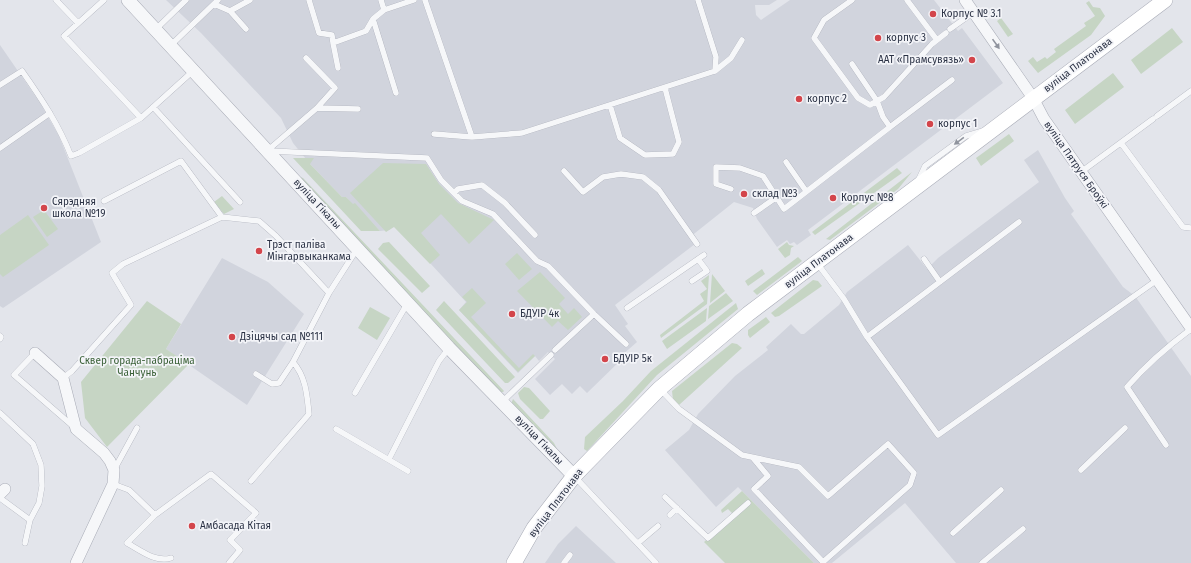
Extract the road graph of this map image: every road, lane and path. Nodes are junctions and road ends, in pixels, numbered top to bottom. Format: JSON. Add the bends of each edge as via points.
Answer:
{"nodes":[{"id":1,"x":56,"y":0,"type":"edge"},
{"id":2,"x":104,"y":0,"type":"edge"},
{"id":3,"x":128,"y":0,"type":"edge"},
{"id":4,"x":186,"y":0,"type":"edge"},
{"id":5,"x":250,"y":0,"type":"edge"},
{"id":6,"x":309,"y":0,"type":"edge"},
{"id":7,"x":381,"y":0,"type":"edge"},
{"id":8,"x":414,"y":0,"type":"edge"},
{"id":9,"x":425,"y":0,"type":"edge"},
{"id":10,"x":698,"y":0,"type":"edge"},
{"id":11,"x":852,"y":0,"type":"edge"},
{"id":12,"x":907,"y":0,"type":"edge"},
{"id":13,"x":965,"y":0,"type":"edge"},
{"id":14,"x":1165,"y":0,"type":"edge"},
{"id":15,"x":216,"y":2,"type":"edge"},
{"id":16,"x":384,"y":10,"type":"junction"},
{"id":17,"x":230,"y":11,"type":"junction"},
{"id":18,"x":974,"y":12,"type":"junction"},
{"id":19,"x":373,"y":19,"type":"junction"},
{"id":20,"x":78,"y":23,"type":"junction"},
{"id":21,"x":246,"y":29,"type":"dead end"},
{"id":22,"x":154,"y":30,"type":"junction"},
{"id":23,"x":742,"y":40,"type":"dead end"},
{"id":24,"x":937,"y":40,"type":"junction"},
{"id":25,"x":334,"y":43,"type":"junction"},
{"id":26,"x":170,"y":46,"type":"junction"},
{"id":27,"x":306,"y":58,"type":"dead end"},
{"id":28,"x":852,"y":64,"type":"dead end"},
{"id":29,"x":338,"y":68,"type":"dead end"},
{"id":30,"x":194,"y":71,"type":"junction"},
{"id":31,"x":715,"y":71,"type":"junction"},
{"id":32,"x":952,"y":80,"type":"dead end"},
{"id":33,"x":0,"y":85,"type":"edge"},
{"id":34,"x":664,"y":88,"type":"junction"},
{"id":35,"x":1191,"y":92,"type":"edge"},
{"id":36,"x":396,"y":93,"type":"dead end"},
{"id":37,"x":1033,"y":98,"type":"junction"},
{"id":38,"x":877,"y":101,"type":"junction"},
{"id":39,"x":610,"y":105,"type":"junction"},
{"id":40,"x":153,"y":107,"type":"junction"},
{"id":41,"x":317,"y":108,"type":"junction"},
{"id":42,"x":358,"y":109,"type":"dead end"},
{"id":43,"x":50,"y":113,"type":"junction"},
{"id":44,"x":141,"y":118,"type":"junction"},
{"id":45,"x":890,"y":127,"type":"junction"},
{"id":46,"x":434,"y":134,"type":"dead end"},
{"id":47,"x":472,"y":137,"type":"junction"},
{"id":48,"x":1120,"y":143,"type":"junction"},
{"id":49,"x":0,"y":148,"type":"edge"},
{"id":50,"x":267,"y":151,"type":"junction"},
{"id":51,"x":786,"y":162,"type":"dead end"},
{"id":52,"x":564,"y":171,"type":"dead end"},
{"id":53,"x":1081,"y":172,"type":"junction"},
{"id":54,"x":731,"y":189,"type":"dead end"},
{"id":55,"x":806,"y":191,"type":"junction"},
{"id":56,"x":454,"y":193,"type":"junction"},
{"id":57,"x":777,"y":197,"type":"junction"},
{"id":58,"x":104,"y":201,"type":"dead end"},
{"id":59,"x":240,"y":202,"type":"dead end"},
{"id":60,"x":754,"y":213,"type":"dead end"},
{"id":61,"x":222,"y":218,"type":"junction"},
{"id":62,"x":1019,"y":222,"type":"dead end"},
{"id":63,"x":1191,"y":228,"type":"edge"},
{"id":64,"x":535,"y":235,"type":"dead end"},
{"id":65,"x":697,"y":244,"type":"dead end"},
{"id":66,"x":358,"y":249,"type":"junction"},
{"id":67,"x":704,"y":254,"type":"dead end"},
{"id":68,"x":698,"y":259,"type":"junction"},
{"id":69,"x":924,"y":259,"type":"dead end"},
{"id":70,"x":817,"y":262,"type":"junction"},
{"id":71,"x":1157,"y":280,"type":"junction"},
{"id":72,"x":692,"y":281,"type":"dead end"},
{"id":73,"x":940,"y":282,"type":"junction"},
{"id":74,"x":329,"y":293,"type":"junction"},
{"id":75,"x":408,"y":302,"type":"junction"},
{"id":76,"x":627,"y":308,"type":"dead end"},
{"id":77,"x":594,"y":314,"type":"junction"},
{"id":78,"x":1191,"y":328,"type":"edge"},
{"id":79,"x":0,"y":336,"type":"edge"},
{"id":80,"x":867,"y":337,"type":"junction"},
{"id":81,"x":0,"y":339,"type":"edge"},
{"id":82,"x":626,"y":344,"type":"dead end"},
{"id":83,"x":450,"y":348,"type":"junction"},
{"id":84,"x":555,"y":350,"type":"dead end"},
{"id":85,"x":35,"y":352,"type":"joint"},
{"id":86,"x":551,"y":354,"type":"dead end"},
{"id":87,"x":293,"y":362,"type":"junction"},
{"id":88,"x":256,"y":374,"type":"dead end"},
{"id":89,"x":63,"y":378,"type":"junction"},
{"id":90,"x":659,"y":389,"type":"junction"},
{"id":91,"x":355,"y":393,"type":"dead end"},
{"id":92,"x":501,"y":402,"type":"junction"},
{"id":93,"x":0,"y":413,"type":"edge"},
{"id":94,"x":137,"y":428,"type":"dead end"},
{"id":95,"x":1125,"y":428,"type":"dead end"},
{"id":96,"x":76,"y":429,"type":"junction"},
{"id":97,"x":336,"y":429,"type":"dead end"},
{"id":98,"x":1166,"y":445,"type":"dead end"},
{"id":99,"x":753,"y":458,"type":"junction"},
{"id":100,"x":389,"y":460,"type":"junction"},
{"id":101,"x":114,"y":470,"type":"junction"},
{"id":102,"x":1081,"y":470,"type":"dead end"},
{"id":103,"x":408,"y":471,"type":"dead end"},
{"id":104,"x":574,"y":476,"type":"junction"},
{"id":105,"x":251,"y":481,"type":"dead end"},
{"id":106,"x":113,"y":484,"type":"junction"},
{"id":107,"x":1001,"y":490,"type":"dead end"},
{"id":108,"x":2,"y":493,"type":"edge"},
{"id":109,"x":665,"y":497,"type":"dead end"},
{"id":110,"x":748,"y":503,"type":"dead end"},
{"id":111,"x":677,"y":508,"type":"junction"},
{"id":112,"x":155,"y":514,"type":"junction"},
{"id":113,"x":670,"y":515,"type":"dead end"},
{"id":114,"x":30,"y":520,"type":"junction"},
{"id":115,"x":658,"y":526,"type":"dead end"},
{"id":116,"x":1023,"y":529,"type":"dead end"},
{"id":117,"x":953,"y":533,"type":"dead end"},
{"id":118,"x":25,"y":543,"type":"dead end"},
{"id":119,"x":638,"y":543,"type":"junction"},
{"id":120,"x":570,"y":555,"type":"dead end"},
{"id":121,"x":171,"y":558,"type":"dead end"},
{"id":122,"x":76,"y":563,"type":"edge"},
{"id":123,"x":229,"y":563,"type":"edge"},
{"id":124,"x":514,"y":563,"type":"edge"},
{"id":125,"x":564,"y":563,"type":"edge"},
{"id":126,"x":656,"y":563,"type":"edge"},
{"id":127,"x":982,"y":563,"type":"edge"}],
"edges":[{"from":1,"to":20,"type":"lane"},
{"from":2,"to":20,"type":"lane"},
{"from":3,"to":22,"type":"street","name":"вуліца Гікалы"},
{"from":4,"to":22,"type":"lane"},
{"from":5,"to":17,"type":"lane"},
{"from":6,"to":25,"type":"lane","via":[[319,33],[332,35]]},
{"from":7,"to":16,"type":"lane"},
{"from":8,"to":16,"type":"lane"},
{"from":9,"to":47,"type":"lane"},
{"from":10,"to":31,"type":"lane","via":[[716,57]]},
{"from":11,"to":38,"type":"lane","via":[[824,20],[814,38],[858,98],[870,105]]},
{"from":12,"to":24,"type":"lane"},
{"from":13,"to":18,"type":"street","name":"вуліца Пятруся Броўкі"},
{"from":14,"to":37,"type":"main road","name":"вуліца Платонава"},
{"from":15,"to":17,"type":"lane"},
{"from":15,"to":26,"type":"lane"},
{"from":16,"to":19,"type":"lane"},
{"from":17,"to":21,"type":"lane"},
{"from":18,"to":24,"type":"lane"},
{"from":18,"to":37,"type":"street","name":"вуліца Пятруся Броўкі","one_way":true},
{"from":19,"to":25,"type":"lane","via":[[366,31]]},
{"from":19,"to":36,"type":"lane"},
{"from":20,"to":44,"type":"lane","via":[[64,36]]},
{"from":22,"to":26,"type":"street","name":"вуліца Гікалы"},
{"from":23,"to":31,"type":"lane","via":[[731,58]]},
{"from":24,"to":38,"type":"lane","via":[[884,97]]},
{"from":25,"to":29,"type":"lane"},
{"from":26,"to":30,"type":"street","name":"вуліца Гікалы"},
{"from":27,"to":41,"type":"lane","via":[[335,88]]},
{"from":28,"to":38,"type":"lane"},
{"from":30,"to":40,"type":"lane"},
{"from":30,"to":50,"type":"street","name":"вуліца Гікалы"},
{"from":31,"to":34,"type":"lane"},
{"from":32,"to":45,"type":"lane"},
{"from":33,"to":43,"type":"lane","via":[[22,71]]},
{"from":34,"to":39,"type":"lane"},
{"from":34,"to":39,"type":"lane","via":[[679,142],[673,154],[645,155],[620,138]]},
{"from":35,"to":48,"type":"lane"},
{"from":37,"to":53,"type":"street","name":"вуліца Пятруся Броўкі","via":[[1044,120]]},
{"from":37,"to":70,"type":"main road","name":"вуліца Платонава"},
{"from":38,"to":45,"type":"lane"},
{"from":39,"to":47,"type":"lane","via":[[522,133]]},
{"from":40,"to":44,"type":"lane"},
{"from":40,"to":59,"type":"lane"},
{"from":41,"to":42,"type":"lane"},
{"from":41,"to":50,"type":"lane"},
{"from":43,"to":44,"type":"lane","via":[[71,156]]},
{"from":43,"to":49,"type":"lane"},
{"from":45,"to":55,"type":"lane"},
{"from":46,"to":47,"type":"lane"},
{"from":48,"to":53,"type":"lane"},
{"from":48,"to":63,"type":"lane","via":[[1183,227]]},
{"from":50,"to":56,"type":"lane","via":[[427,158],[441,180]]},
{"from":50,"to":66,"type":"street","name":"вуліца Гікалы"},
{"from":51,"to":55,"type":"lane"},
{"from":52,"to":65,"type":"lane","via":[[583,192],[603,177],[621,174],[642,177],[659,190]]},
{"from":53,"to":71,"type":"street","name":"вуліца Пятруся Броўкі"},
{"from":54,"to":57,"type":"lane","via":[[716,184],[716,167],[740,168],[763,176]]},
{"from":55,"to":57,"type":"lane","via":[[784,209]]},
{"from":56,"to":64,"type":"lane","via":[[458,189],[482,185],[505,203]]},
{"from":56,"to":77,"type":"lane","via":[[462,200],[493,214],[537,261],[548,266]]},
{"from":57,"to":60,"type":"lane"},
{"from":58,"to":61,"type":"lane","via":[[181,161]]},
{"from":61,"to":74,"type":"lane","via":[[259,221]]},
{"from":61,"to":89,"type":"lane","via":[[123,264],[112,273],[130,305]]},
{"from":62,"to":73,"type":"lane"},
{"from":66,"to":74,"type":"lane"},
{"from":66,"to":75,"type":"street","name":"вуліца Гікалы"},
{"from":67,"to":68,"type":"lane"},
{"from":68,"to":72,"type":"lane","via":[[707,271]]},
{"from":68,"to":76,"type":"lane"},
{"from":69,"to":73,"type":"lane"},
{"from":70,"to":80,"type":"lane"},
{"from":70,"to":90,"type":"main road","name":"вуліца Платонава","via":[[733,326]]},
{"from":71,"to":78,"type":"street","name":"вуліца Пятруся Броўкі"},
{"from":71,"to":80,"type":"lane","via":[[938,435]]},
{"from":73,"to":80,"type":"lane"},
{"from":74,"to":87,"type":"lane"},
{"from":75,"to":83,"type":"street","name":"вуліца Гікалы"},
{"from":75,"to":91,"type":"lane"},
{"from":77,"to":82,"type":"lane"},
{"from":77,"to":84,"type":"lane"},
{"from":78,"to":98,"type":"lane","via":[[1127,387]]},
{"from":79,"to":81,"type":"lane"},
{"from":83,"to":92,"type":"street","name":"вуліца Гікалы"},
{"from":83,"to":100,"type":"lane","via":[[439,361]]},
{"from":85,"to":89,"type":"street"},
{"from":85,"to":96,"type":"lane","via":[[14,375]]},
{"from":86,"to":92,"type":"lane"},
{"from":87,"to":88,"type":"lane","via":[[279,383],[272,384]]},
{"from":87,"to":105,"type":"lane","via":[[301,372],[309,414]]},
{"from":89,"to":96,"type":"street"},
{"from":90,"to":99,"type":"lane","via":[[679,408],[742,455]]},
{"from":90,"to":104,"type":"main road","name":"вуліца Платонава"},
{"from":92,"to":104,"type":"street","name":"вуліца Гікалы"},
{"from":93,"to":114,"type":"lane","via":[[33,444],[41,465],[42,486],[39,503]]},
{"from":94,"to":101,"type":"lane"},
{"from":95,"to":102,"type":"lane"},
{"from":96,"to":101,"type":"street","via":[[104,453]]},
{"from":97,"to":100,"type":"lane"},
{"from":99,"to":99,"type":"lane","via":[[799,467],[828,496],[888,444],[914,473],[910,486],[823,562],[754,488],[768,476]]},
{"from":100,"to":103,"type":"lane"},
{"from":101,"to":106,"type":"street"},
{"from":104,"to":119,"type":"lane"},
{"from":104,"to":124,"type":"main road","name":"вуліца Платонава","via":[[534,528]]},
{"from":106,"to":112,"type":"lane","via":[[129,490]]},
{"from":106,"to":122,"type":"street"},
{"from":107,"to":117,"type":"lane"},
{"from":108,"to":114,"type":"lane"},
{"from":109,"to":111,"type":"lane"},
{"from":110,"to":111,"type":"lane","via":[[708,538]]},
{"from":111,"to":113,"type":"lane"},
{"from":112,"to":121,"type":"lane","via":[[127,542],[154,558],[164,561]]},
{"from":112,"to":123,"type":"lane","via":[[211,474],[256,514],[230,540],[240,550]]},
{"from":114,"to":118,"type":"lane"},
{"from":115,"to":119,"type":"lane"},
{"from":116,"to":127,"type":"lane"},
{"from":119,"to":126,"type":"lane"},
{"from":120,"to":125,"type":"lane"}]}
